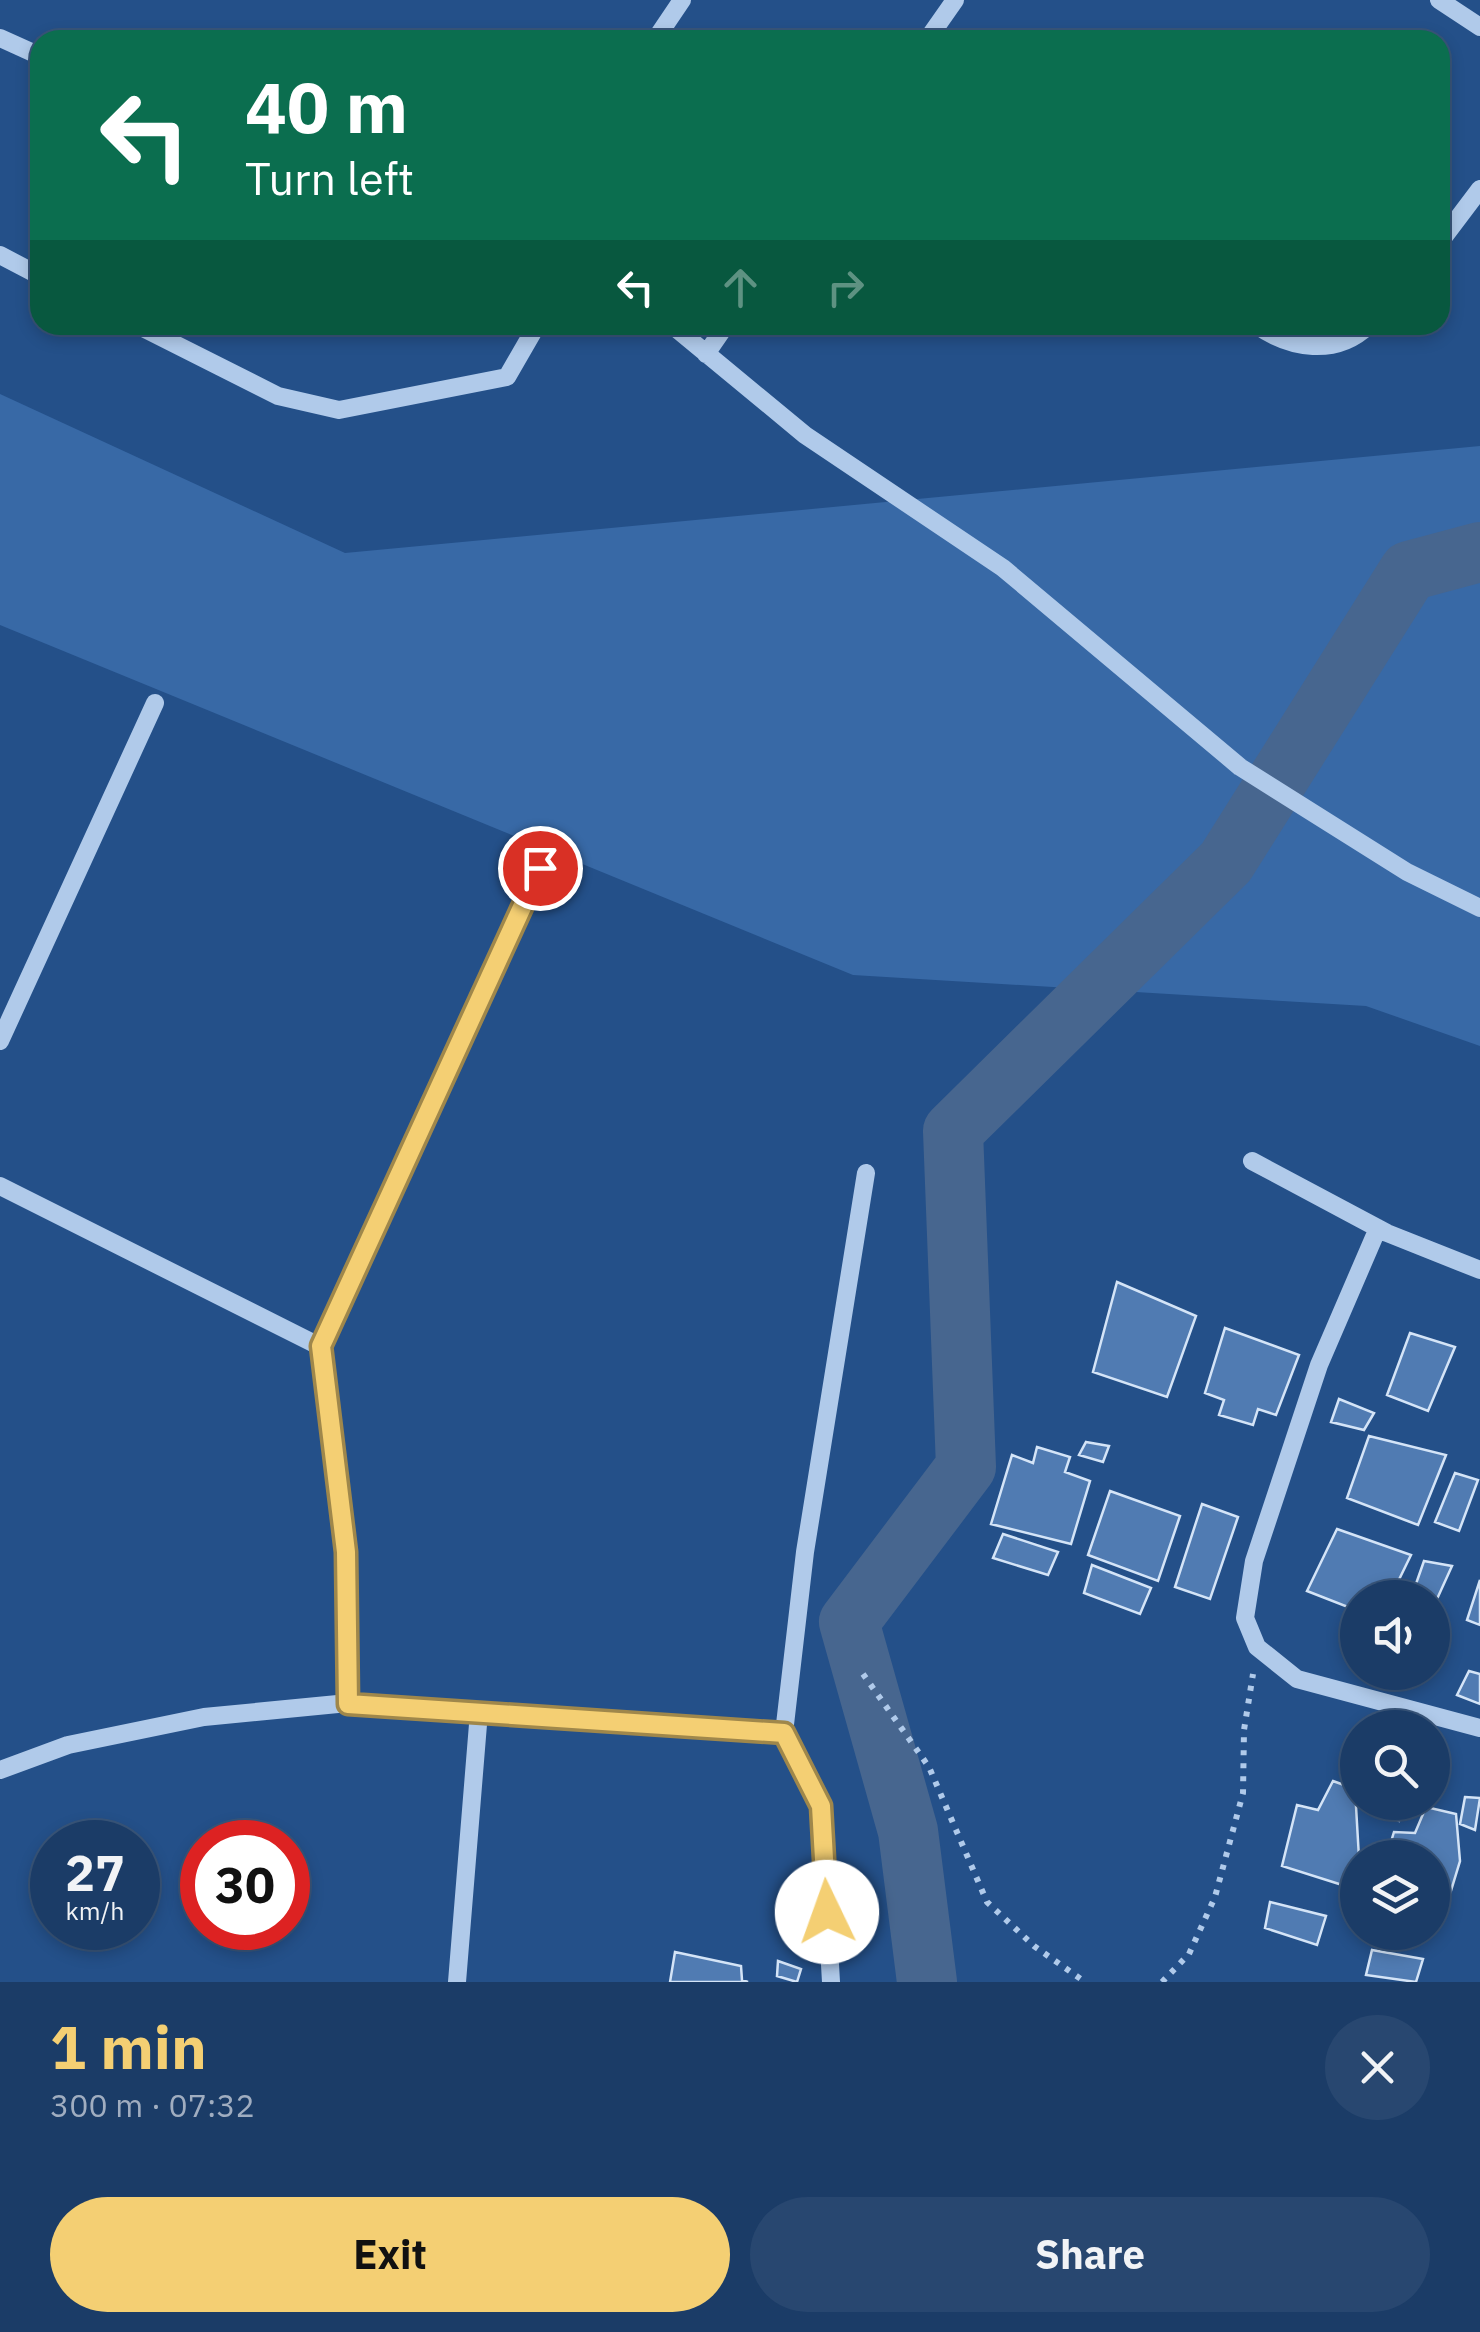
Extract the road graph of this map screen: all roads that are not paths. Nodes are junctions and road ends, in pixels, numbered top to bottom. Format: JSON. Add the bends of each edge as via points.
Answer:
{"nodes":[{"id":1,"x":682,"y":0,"type":"edge"},
{"id":2,"x":954,"y":0,"type":"edge"},
{"id":3,"x":1440,"y":0,"type":"edge"},
{"id":4,"x":1480,"y":27,"type":"edge"},
{"id":5,"x":662,"y":30,"type":"edge"},
{"id":6,"x":934,"y":30,"type":"edge"},
{"id":7,"x":0,"y":38,"type":"edge"},
{"id":8,"x":30,"y":52,"type":"edge"},
{"id":9,"x":1480,"y":189,"type":"edge"},
{"id":10,"x":1450,"y":229,"type":"edge"},
{"id":11,"x":0,"y":255,"type":"edge"},
{"id":12,"x":30,"y":271,"type":"edge"},
{"id":13,"x":157,"y":335,"type":"edge"},
{"id":14,"x":531,"y":335,"type":"edge"},
{"id":15,"x":684,"y":335,"type":"edge"},
{"id":16,"x":719,"y":335,"type":"edge"},
{"id":17,"x":1270,"y":335,"type":"edge"},
{"id":18,"x":1346,"y":335,"type":"edge"},
{"id":19,"x":706,"y":354,"type":"junction"},
{"id":20,"x":155,"y":703,"type":"dead end"},
{"id":21,"x":540,"y":868,"type":"dead end"},
{"id":22,"x":1480,"y":908,"type":"edge"},
{"id":23,"x":0,"y":1041,"type":"edge"},
{"id":24,"x":1252,"y":1160,"type":"dead end"},
{"id":25,"x":866,"y":1173,"type":"dead end"},
{"id":26,"x":0,"y":1186,"type":"edge"},
{"id":27,"x":1378,"y":1228,"type":"junction"},
{"id":28,"x":1480,"y":1270,"type":"edge"},
{"id":29,"x":321,"y":1346,"type":"junction"},
{"id":30,"x":348,"y":1704,"type":"junction"},
{"id":31,"x":479,"y":1712,"type":"junction"},
{"id":32,"x":1480,"y":1728,"type":"edge"},
{"id":33,"x":784,"y":1733,"type":"junction"},
{"id":34,"x":0,"y":1770,"type":"edge"},
{"id":35,"x":457,"y":1982,"type":"edge"},
{"id":36,"x":830,"y":1982,"type":"edge"}],
"edges":[{"from":1,"to":5,"type":"street"},
{"from":2,"to":6,"type":"street"},
{"from":3,"to":4,"type":"street"},
{"from":7,"to":8,"type":"street"},
{"from":9,"to":10,"type":"street"},
{"from":11,"to":12,"type":"street"},
{"from":13,"to":14,"type":"street","via":[[278,396],[340,410],[507,377]]},
{"from":15,"to":19,"type":"street"},
{"from":16,"to":19,"type":"street"},
{"from":17,"to":18,"type":"street","via":[[1317,348]]},
{"from":19,"to":22,"type":"street","via":[[805,436],[1002,568],[1240,767],[1408,872]]},
{"from":20,"to":23,"type":"street"},
{"from":21,"to":29,"type":"street"},
{"from":24,"to":27,"type":"street"},
{"from":25,"to":33,"type":"street","via":[[805,1552]]},
{"from":26,"to":29,"type":"street"},
{"from":27,"to":28,"type":"street"},
{"from":27,"to":32,"type":"street","via":[[1319,1365],[1254,1561],[1245,1618],[1257,1647],[1298,1679]]},
{"from":29,"to":30,"type":"street","via":[[346,1552]]},
{"from":30,"to":31,"type":"street"},
{"from":30,"to":34,"type":"street","via":[[204,1717],[68,1745]]},
{"from":31,"to":33,"type":"street"},
{"from":31,"to":35,"type":"street"},
{"from":33,"to":36,"type":"street","via":[[821,1806]]}]}
